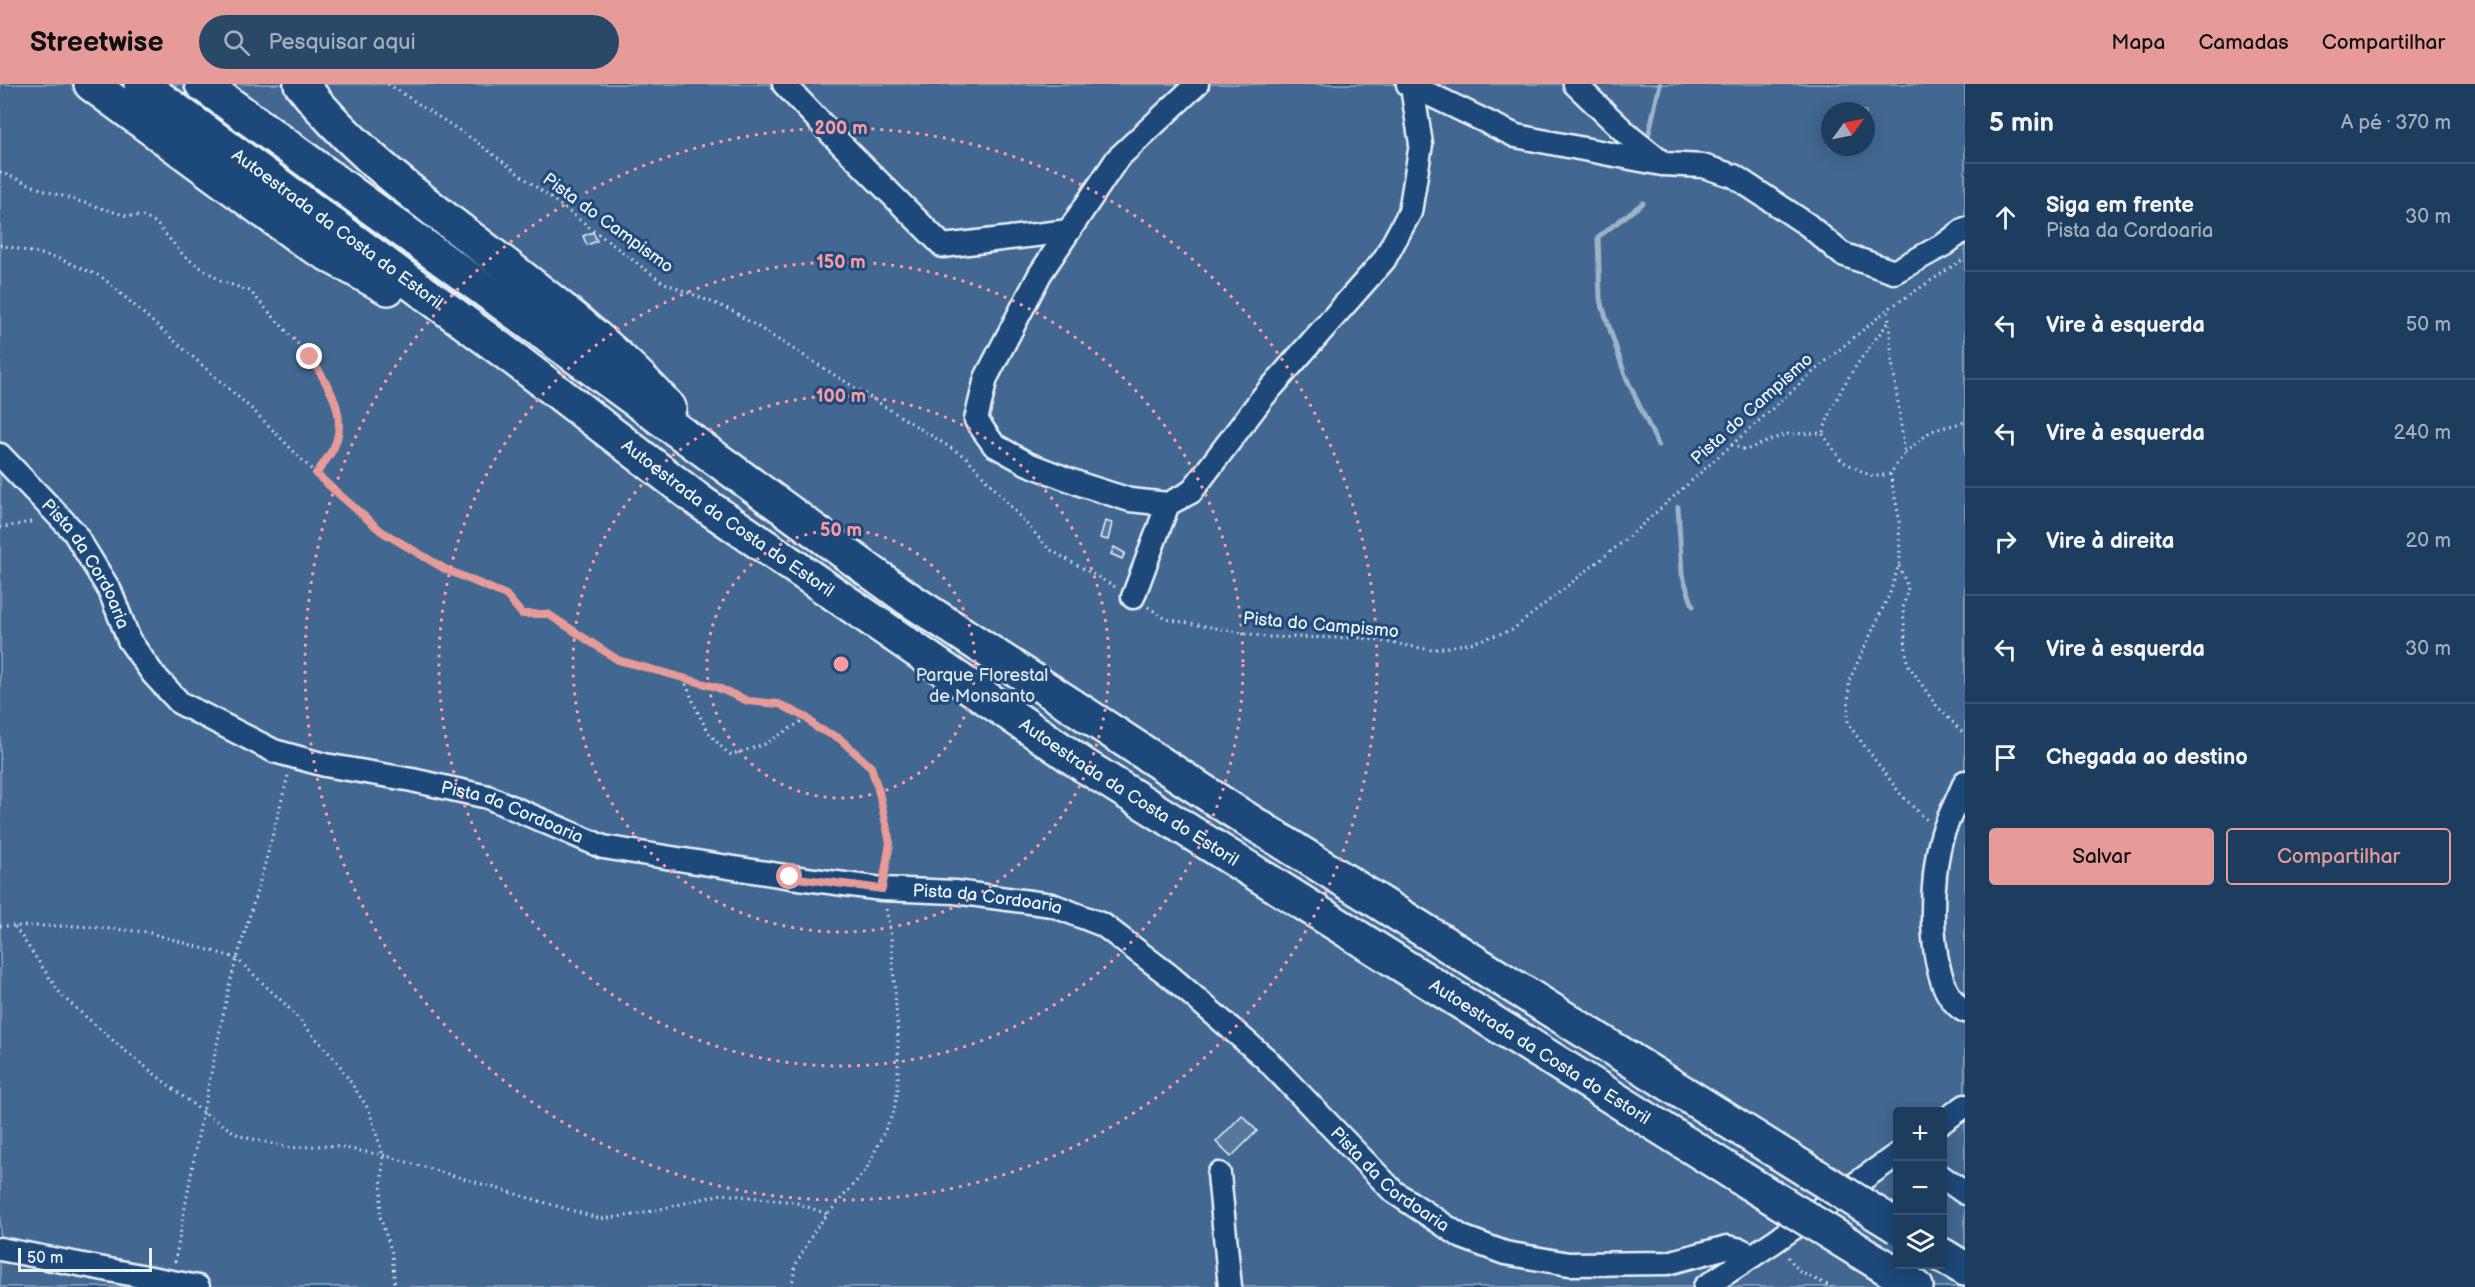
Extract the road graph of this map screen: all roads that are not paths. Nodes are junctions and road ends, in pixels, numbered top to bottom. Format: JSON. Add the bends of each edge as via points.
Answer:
{"nodes":[{"id":1,"x":91,"y":84,"type":"edge"},
{"id":2,"x":141,"y":84,"type":"edge"},
{"id":3,"x":202,"y":84,"type":"edge"},
{"id":4,"x":240,"y":84,"type":"edge"},
{"id":5,"x":301,"y":84,"type":"edge"},
{"id":6,"x":1197,"y":84,"type":"edge"},
{"id":7,"x":1575,"y":84,"type":"edge"},
{"id":8,"x":785,"y":85,"type":"edge"},
{"id":9,"x":1410,"y":86,"type":"edge"},
{"id":10,"x":1664,"y":164,"type":"junction"},
{"id":11,"x":1965,"y":229,"type":"edge"},
{"id":12,"x":1069,"y":231,"type":"junction"},
{"id":13,"x":438,"y":256,"type":"junction"},
{"id":14,"x":517,"y":361,"type":"junction"},
{"id":15,"x":0,"y":455,"type":"edge"},
{"id":16,"x":717,"y":460,"type":"junction"},
{"id":17,"x":1168,"y":504,"type":"junction"},
{"id":18,"x":1133,"y":597,"type":"road end"},
{"id":19,"x":1965,"y":782,"type":"edge"},
{"id":20,"x":1965,"y":1011,"type":"edge"},
{"id":21,"x":1965,"y":1106,"type":"edge"},
{"id":22,"x":1947,"y":1119,"type":"edge"},
{"id":23,"x":1893,"y":1157,"type":"edge"},
{"id":24,"x":1219,"y":1174,"type":"dead end"},
{"id":25,"x":1947,"y":1180,"type":"edge"},
{"id":26,"x":1965,"y":1193,"type":"edge"},
{"id":27,"x":1893,"y":1224,"type":"edge"},
{"id":28,"x":0,"y":1249,"type":"edge"},
{"id":29,"x":1752,"y":1256,"type":"junction"},
{"id":30,"x":1947,"y":1258,"type":"edge"},
{"id":31,"x":1965,"y":1269,"type":"edge"},
{"id":32,"x":198,"y":1287,"type":"edge"},
{"id":33,"x":1230,"y":1287,"type":"edge"},
{"id":34,"x":1705,"y":1287,"type":"edge"},
{"id":35,"x":1916,"y":1287,"type":"edge"}],
"edges":[{"from":1,"to":14,"type":"highway","via":[[306,242]]},
{"from":2,"to":14,"type":"highway","name":"Autoestrada da Costa do Estoril"},
{"from":3,"to":13,"type":"highway","name":"Autoestrada da Costa do Estoril"},
{"from":4,"to":13,"type":"highway","via":[[336,157]]},
{"from":5,"to":16,"type":"highway","via":[[323,113],[374,160],[641,376]]},
{"from":6,"to":12,"type":"street","via":[[1117,159]]},
{"from":7,"to":10,"type":"street"},
{"from":8,"to":12,"type":"street","via":[[944,246]]},
{"from":9,"to":10,"type":"street","via":[[1516,136]]},
{"from":9,"to":17,"type":"street","via":[[1421,144],[1410,212],[1384,260],[1263,397],[1191,492]]},
{"from":10,"to":11,"type":"street","via":[[1703,166],[1734,176],[1808,225],[1842,254],[1894,272]]},
{"from":12,"to":17,"type":"street","via":[[1040,274],[986,378],[976,420],[994,445],[1028,464],[1130,500]]},
{"from":13,"to":16,"type":"highway","name":"Autoestrada da Costa do Estoril"},
{"from":14,"to":35,"type":"highway","name":"Autoestrada da Costa do Estoril","bridge":true,"via":[[702,502],[1085,766]]},
{"from":15,"to":29,"type":"street","name":"Pista da Cordoaria","via":[[74,532],[110,591],[129,640],[153,674],[180,703],[274,751],[325,765],[488,796],[603,847],[882,889],[955,892],[1052,905],[1103,925],[1170,976],[1266,1058],[1394,1192],[1462,1237],[1505,1253],[1569,1264],[1668,1263],[1727,1247]]},
{"from":16,"to":27,"type":"highway","name":"Autoestrada da Costa do Estoril","bridge":true,"via":[[907,598],[1119,737]]},
{"from":17,"to":18,"type":"street"},
{"from":19,"to":20,"type":"street","via":[[1943,834],[1935,871],[1939,975],[1947,995]]},
{"from":21,"to":22,"type":"street"},
{"from":23,"to":29,"type":"street"},
{"from":24,"to":33,"type":"street"},
{"from":25,"to":26,"type":"street"},
{"from":28,"to":32,"type":"street"},
{"from":29,"to":34,"type":"street"},
{"from":30,"to":31,"type":"highway"}]}
